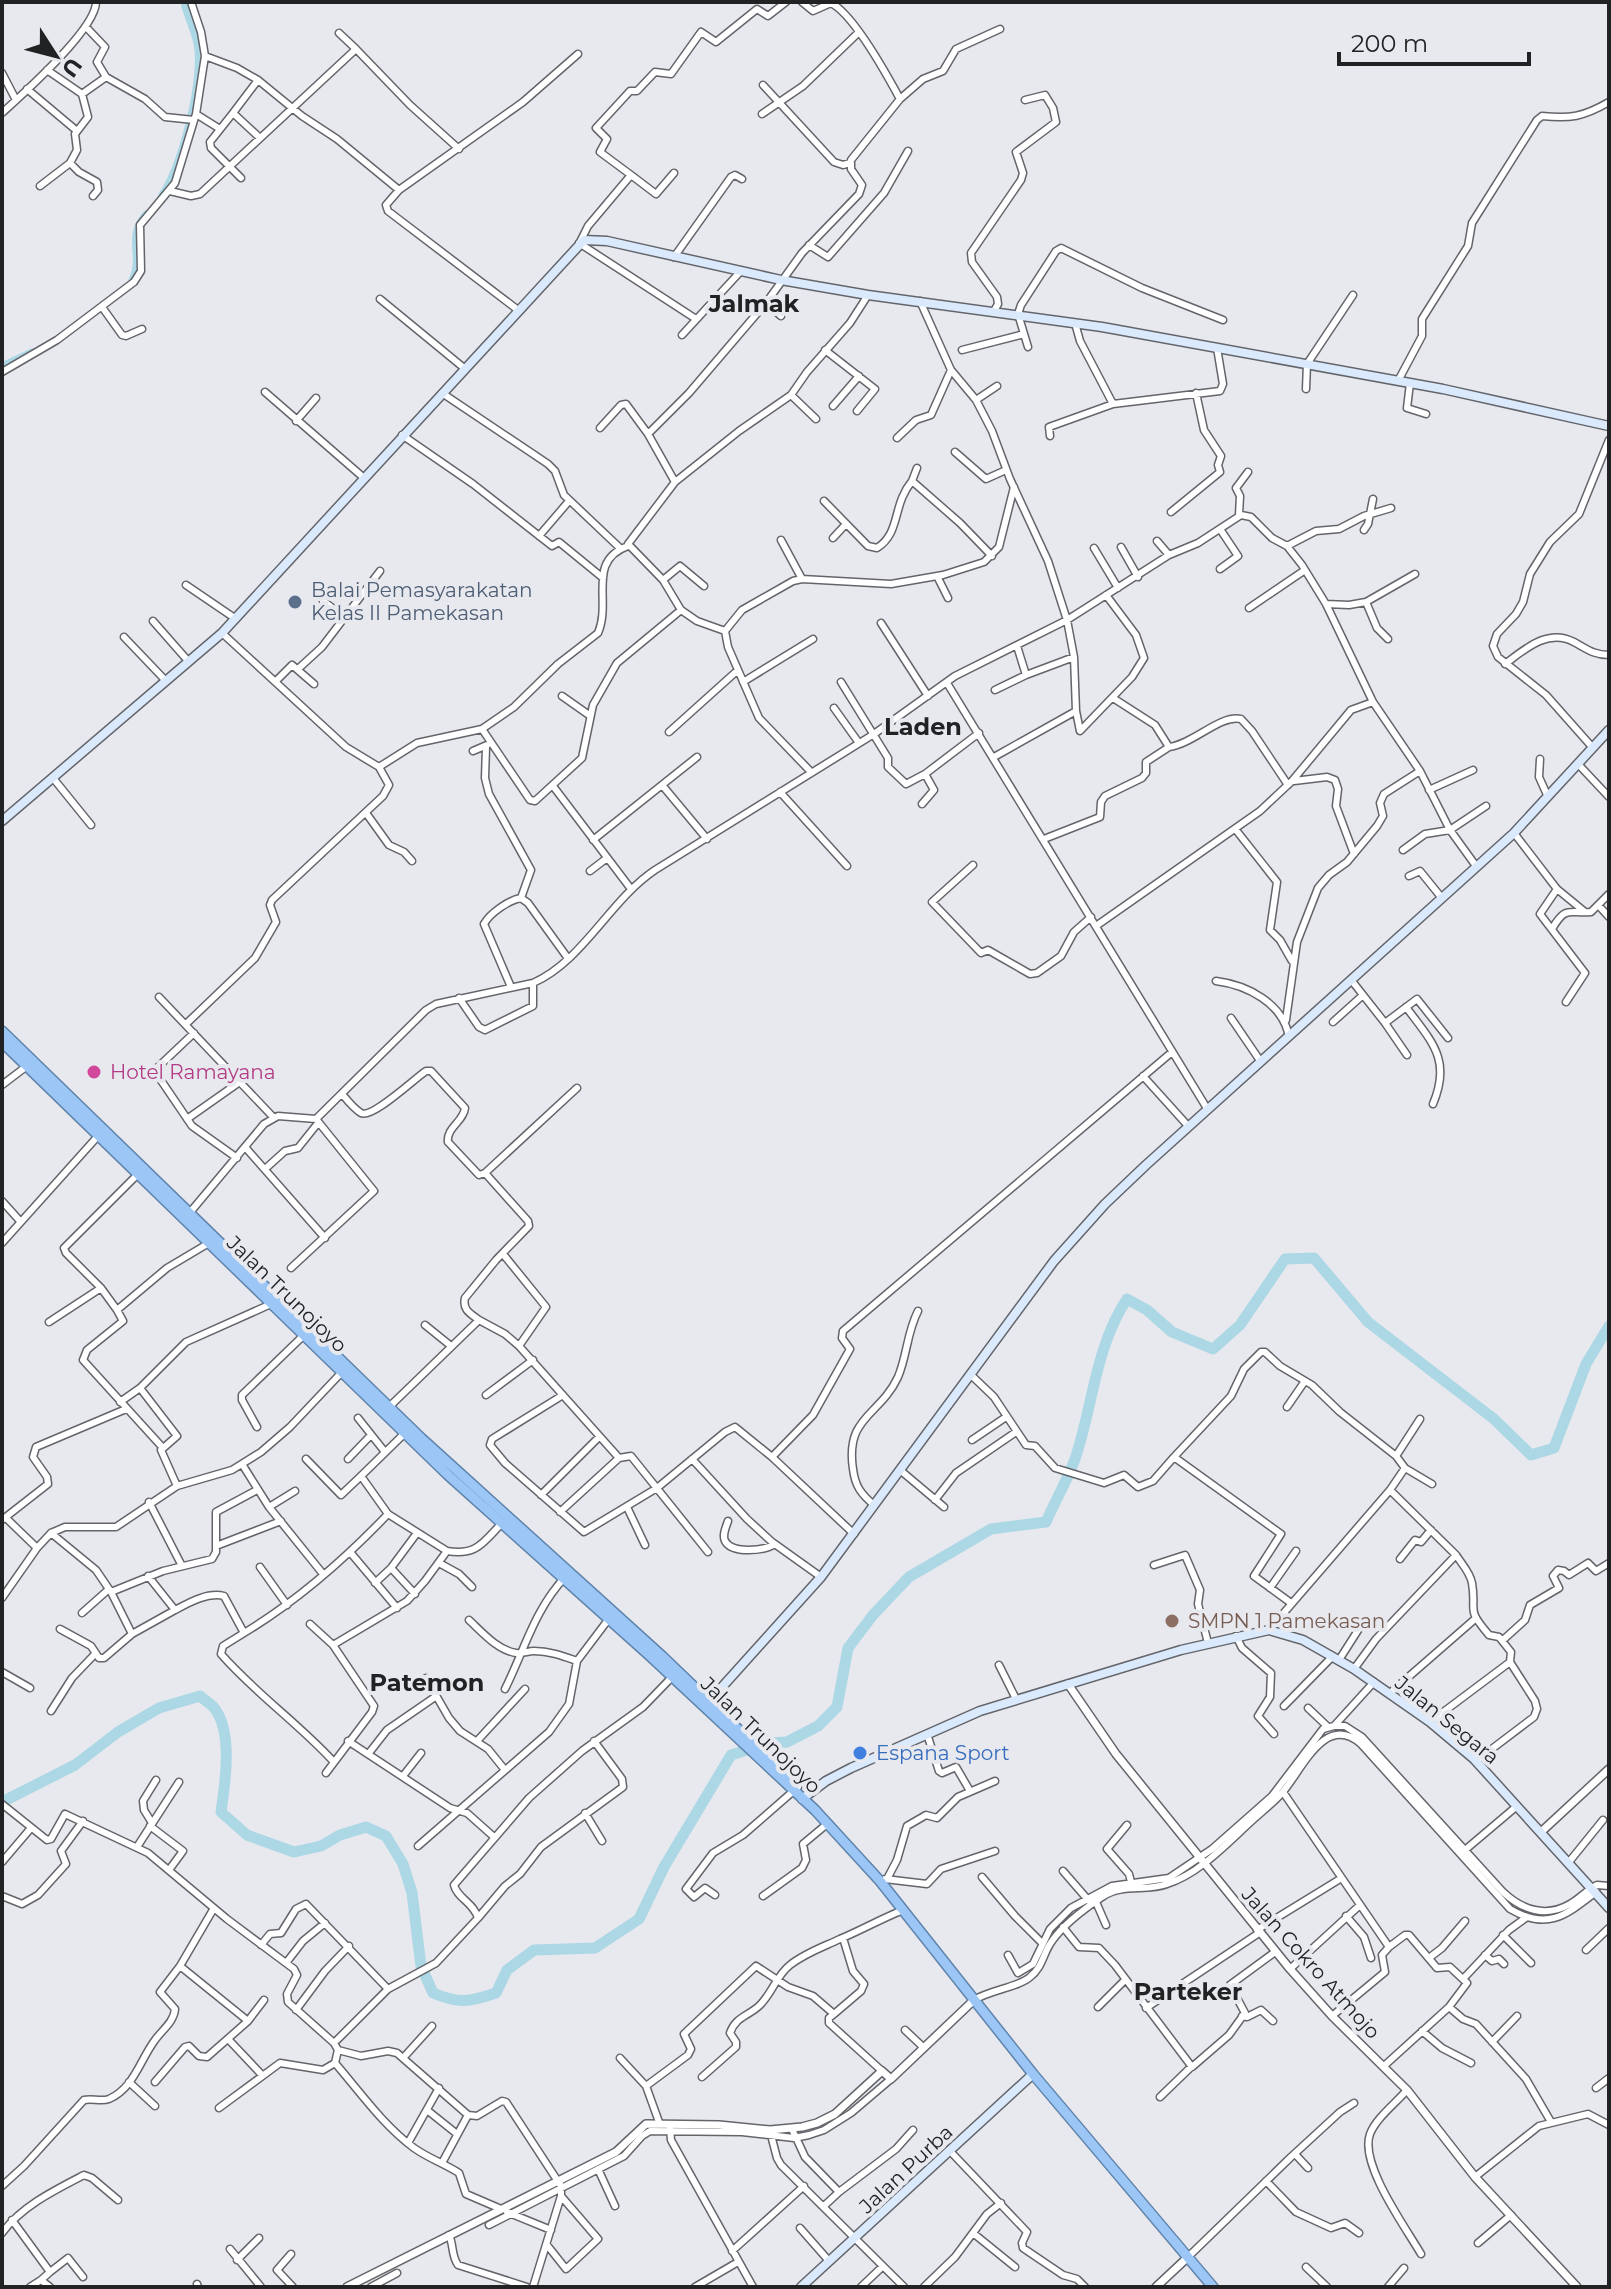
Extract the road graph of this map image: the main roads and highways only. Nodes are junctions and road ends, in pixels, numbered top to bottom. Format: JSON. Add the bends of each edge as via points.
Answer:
{"nodes":[{"id":1,"x":1609,"y":426,"type":"edge"},
{"id":2,"x":1609,"y":730,"type":"edge"},
{"id":3,"x":2,"y":821,"type":"edge"},
{"id":4,"x":2,"y":1031,"type":"edge"},
{"id":5,"x":2,"y":1042,"type":"edge"},
{"id":6,"x":190,"y":1212,"type":"junction"},
{"id":7,"x":386,"y":1410,"type":"junction"},
{"id":8,"x":566,"y":1576,"type":"junction"},
{"id":9,"x":709,"y":1701,"type":"junction"},
{"id":10,"x":804,"y":1797,"type":"junction"},
{"id":11,"x":1609,"y":1908,"type":"edge"},
{"id":12,"x":1033,"y":2074,"type":"junction"},
{"id":13,"x":801,"y":2287,"type":"edge"},
{"id":14,"x":1213,"y":2287,"type":"edge"}],
"edges":[{"from":1,"to":3,"type":"main road","via":[[1307,364],[781,280],[596,239],[580,242],[236,619]]},
{"from":2,"to":9,"type":"main road","via":[[1514,833],[1105,1204],[1028,1294],[821,1577]]},
{"from":4,"to":6,"type":"highway","name":"Jalan Trunojoyo"},
{"from":5,"to":6,"type":"highway","name":"Jalan Trunojoyo","via":[[138,1174]]},
{"from":6,"to":7,"type":"highway","name":"Jalan Trunojoyo"},
{"from":6,"to":7,"type":"highway","name":"Jalan Trunojoyo","via":[[209,1243]]},
{"from":7,"to":8,"type":"highway","name":"Jalan Trunojoyo"},
{"from":7,"to":8,"type":"highway","name":"Jalan Trunojoyo","via":[[501,1524]]},
{"from":8,"to":9,"type":"highway","name":"Jalan Trunojoyo"},
{"from":9,"to":10,"type":"highway","name":"Jalan Trunojoyo"},
{"from":10,"to":11,"type":"main road","name":"Jalan Segara","via":[[831,1778],[1016,1699],[1269,1630],[1335,1658],[1430,1722],[1476,1761]]},
{"from":10,"to":12,"type":"highway","name":"Jalan Trunojoyo","via":[[882,1880]]},
{"from":12,"to":13,"type":"main road","name":"Jalan Purba"},
{"from":12,"to":14,"type":"highway"}]}
